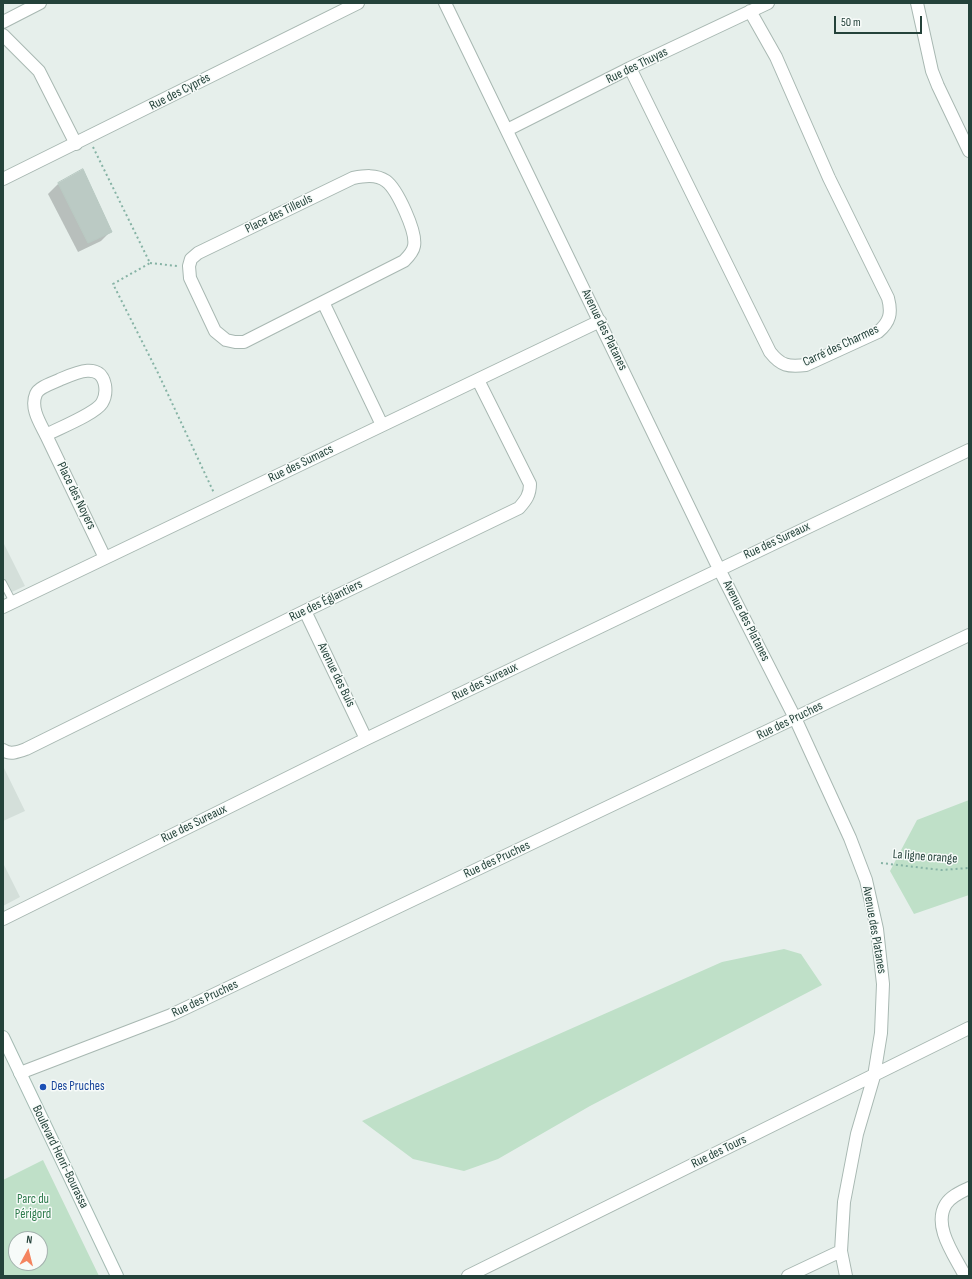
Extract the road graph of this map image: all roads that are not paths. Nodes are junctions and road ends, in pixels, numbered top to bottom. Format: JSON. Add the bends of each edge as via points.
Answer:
{"nodes":[{"id":1,"x":40,"y":3,"type":"edge"},
{"id":2,"x":358,"y":3,"type":"edge"},
{"id":3,"x":445,"y":3,"type":"edge"},
{"id":4,"x":768,"y":3,"type":"edge"},
{"id":5,"x":917,"y":3,"type":"edge"},
{"id":6,"x":750,"y":11,"type":"junction"},
{"id":7,"x":3,"y":22,"type":"edge"},
{"id":8,"x":3,"y":35,"type":"edge"},
{"id":9,"x":630,"y":68,"type":"junction"},
{"id":10,"x":507,"y":130,"type":"junction"},
{"id":11,"x":76,"y":144,"type":"junction"},
{"id":12,"x":969,"y":151,"type":"edge"},
{"id":13,"x":3,"y":179,"type":"edge"},
{"id":14,"x":323,"y":302,"type":"junction"},
{"id":15,"x":600,"y":321,"type":"junction"},
{"id":16,"x":478,"y":380,"type":"junction"},
{"id":17,"x":382,"y":425,"type":"junction"},
{"id":18,"x":46,"y":435,"type":"junction"},
{"id":19,"x":969,"y":450,"type":"edge"},
{"id":20,"x":105,"y":558,"type":"junction"},
{"id":21,"x":719,"y":569,"type":"junction"},
{"id":22,"x":3,"y":583,"type":"edge"},
{"id":23,"x":8,"y":605,"type":"edge"},
{"id":24,"x":305,"y":611,"type":"junction"},
{"id":25,"x":969,"y":635,"type":"edge"},
{"id":26,"x":795,"y":718,"type":"junction"},
{"id":27,"x":366,"y":739,"type":"junction"},
{"id":28,"x":3,"y":750,"type":"edge"},
{"id":29,"x":3,"y":919,"type":"edge"},
{"id":30,"x":969,"y":1028,"type":"edge"},
{"id":31,"x":3,"y":1037,"type":"edge"},
{"id":32,"x":20,"y":1073,"type":"junction"},
{"id":33,"x":874,"y":1076,"type":"junction"},
{"id":34,"x":969,"y":1188,"type":"edge"},
{"id":35,"x":842,"y":1252,"type":"junction"},
{"id":36,"x":117,"y":1276,"type":"edge"},
{"id":37,"x":468,"y":1276,"type":"edge"},
{"id":38,"x":788,"y":1276,"type":"edge"},
{"id":39,"x":846,"y":1276,"type":"edge"},
{"id":40,"x":965,"y":1276,"type":"edge"}],
"edges":[{"from":1,"to":7,"type":"street"},
{"from":2,"to":11,"type":"street","name":"Rue des Cyprès"},
{"from":3,"to":10,"type":"street","name":"Avenue des Platanes"},
{"from":4,"to":6,"type":"street","name":"Rue des Thuyas"},
{"from":5,"to":12,"type":"street","via":[[932,71]]},
{"from":6,"to":9,"type":"street","name":"Rue des Thuyas"},
{"from":6,"to":9,"type":"street","name":"Carré des Charmes","via":[[776,57],[829,178],[888,298],[891,307],[889,318],[878,332],[806,365],[785,365],[776,360]]},
{"from":8,"to":11,"type":"street","via":[[39,71]]},
{"from":9,"to":10,"type":"street","name":"Rue des Thuyas"},
{"from":10,"to":15,"type":"street","name":"Avenue des Platanes"},
{"from":11,"to":13,"type":"street","name":"Rue des Cyprès"},
{"from":14,"to":14,"type":"street","name":"Place des Tilleuls","via":[[404,262],[414,246],[412,226],[393,188],[376,176],[353,178],[198,253],[191,259],[190,278],[215,331],[226,340],[244,342]]},
{"from":14,"to":17,"type":"street"},
{"from":15,"to":16,"type":"street","name":"Rue des Sumacs"},
{"from":15,"to":21,"type":"street","name":"Avenue des Platanes"},
{"from":16,"to":17,"type":"street","name":"Rue des Sumacs"},
{"from":16,"to":24,"type":"street","name":"Rue des Églantiers","via":[[528,477],[530,492],[526,500],[519,508]]},
{"from":17,"to":20,"type":"street","name":"Rue des Sumacs"},
{"from":18,"to":18,"type":"street","name":"Place des Noyers","via":[[95,410],[102,403],[105,384],[99,374],[90,370],[80,371],[36,393],[37,417]]},
{"from":18,"to":20,"type":"street","name":"Place des Noyers"},
{"from":19,"to":21,"type":"street","name":"Rue des Sureaux"},
{"from":20,"to":23,"type":"street","name":"Rue des Sumacs"},
{"from":21,"to":26,"type":"street","name":"Avenue des Platanes"},
{"from":21,"to":27,"type":"street","name":"Rue des Sureaux"},
{"from":22,"to":23,"type":"lane"},
{"from":24,"to":27,"type":"street","name":"Avenue des Buis"},
{"from":24,"to":28,"type":"street","name":"Rue des Églantiers","via":[[26,749],[7,753]]},
{"from":25,"to":26,"type":"street","name":"Rue des Pruches"},
{"from":26,"to":32,"type":"street","name":"Rue des Pruches","via":[[171,1015]]},
{"from":26,"to":33,"type":"street","name":"Avenue des Platanes","via":[[850,838],[866,880],[877,930],[883,984],[881,1033]]},
{"from":27,"to":29,"type":"street","name":"Rue des Sureaux"},
{"from":30,"to":33,"type":"street","name":"Rue des Tours"},
{"from":31,"to":32,"type":"street","name":"Boulevard Henri-Bourassa"},
{"from":32,"to":36,"type":"street","name":"Boulevard Henri-Bourassa"},
{"from":33,"to":35,"type":"street","name":"Avenue des Platanes","via":[[857,1134],[844,1202]]},
{"from":33,"to":37,"type":"street","name":"Rue des Tours"},
{"from":34,"to":40,"type":"street","via":[[946,1204],[941,1222],[943,1234]]},
{"from":35,"to":38,"type":"street"},
{"from":35,"to":39,"type":"street","name":"Avenue des Platanes"}]}
